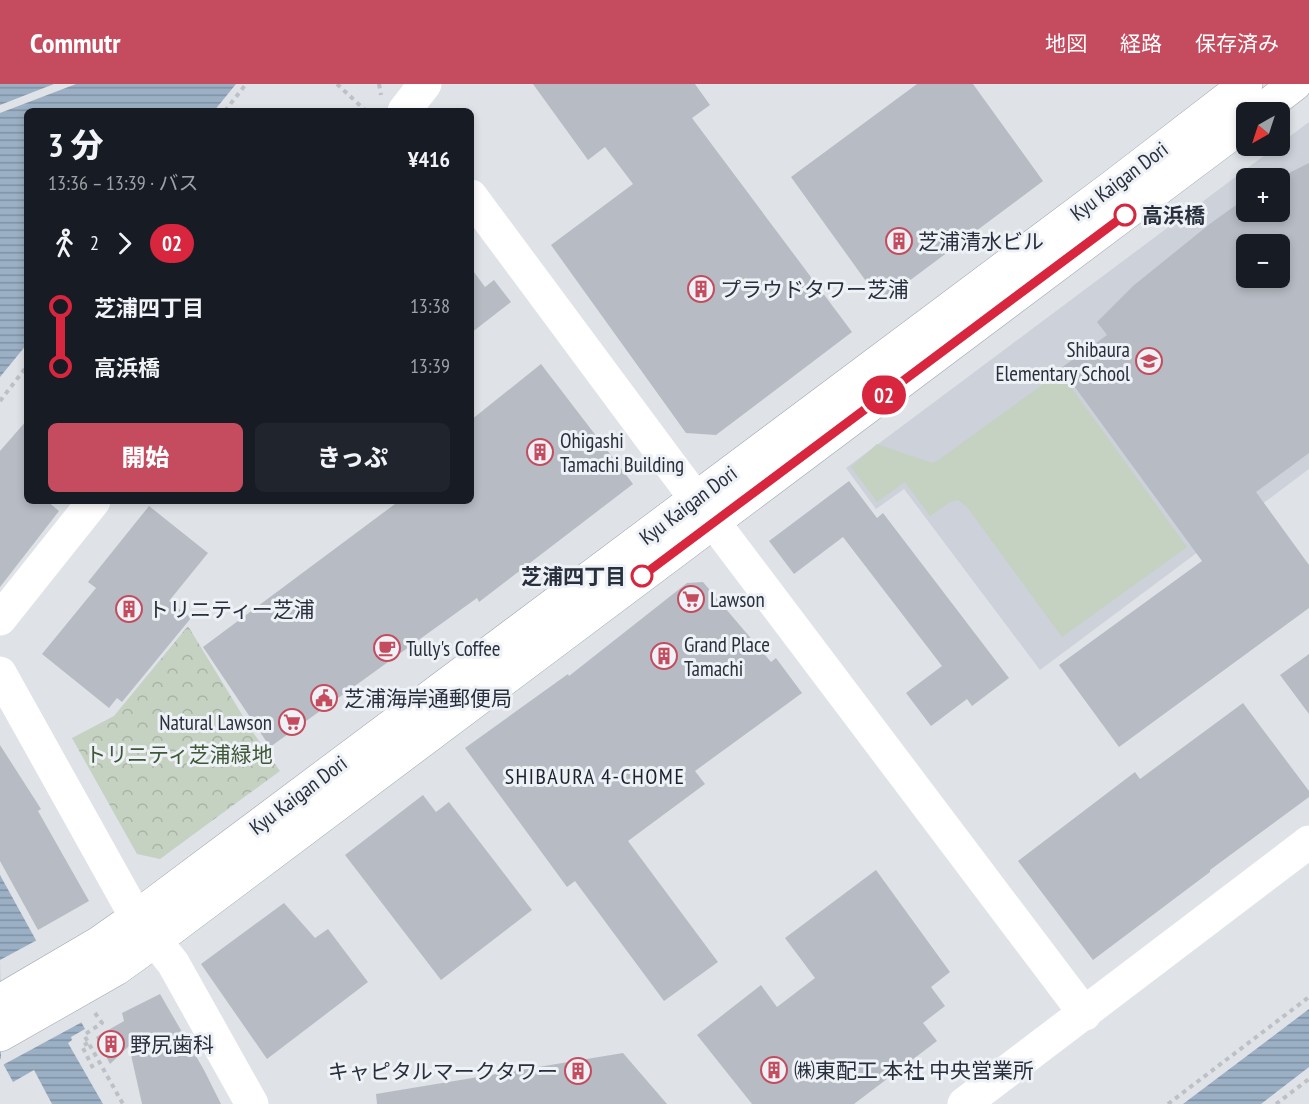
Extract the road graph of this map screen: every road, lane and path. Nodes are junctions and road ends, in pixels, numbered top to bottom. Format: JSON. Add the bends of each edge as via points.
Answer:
{"nodes":[{"id":1,"x":246,"y":84,"type":"edge"},
{"id":2,"x":337,"y":84,"type":"edge"},
{"id":3,"x":1246,"y":84,"type":"edge"},
{"id":4,"x":1294,"y":84,"type":"edge"},
{"id":5,"x":1272,"y":102,"type":"edge"},
{"id":6,"x":227,"y":108,"type":"edge"},
{"id":7,"x":363,"y":108,"type":"edge"},
{"id":8,"x":1236,"y":130,"type":"edge"},
{"id":9,"x":474,"y":200,"type":"edge"},
{"id":10,"x":24,"y":370,"type":"edge"},
{"id":11,"x":0,"y":401,"type":"edge"},
{"id":12,"x":92,"y":504,"type":"edge"},
{"id":13,"x":705,"y":510,"type":"junction"},
{"id":14,"x":0,"y":619,"type":"edge"},
{"id":15,"x":0,"y":673,"type":"edge"},
{"id":16,"x":1309,"y":842,"type":"edge"},
{"id":17,"x":145,"y":929,"type":"junction"},
{"id":18,"x":80,"y":987,"type":"junction"},
{"id":19,"x":1309,"y":997,"type":"edge"},
{"id":20,"x":0,"y":1001,"type":"edge"},
{"id":21,"x":1085,"y":1014,"type":"junction"},
{"id":22,"x":0,"y":1035,"type":"edge"},
{"id":23,"x":88,"y":1043,"type":"junction"},
{"id":24,"x":93,"y":1068,"type":"dead end"},
{"id":25,"x":1309,"y":1079,"type":"edge"},
{"id":26,"x":123,"y":1104,"type":"edge"},
{"id":27,"x":252,"y":1104,"type":"edge"},
{"id":28,"x":964,"y":1104,"type":"edge"},
{"id":29,"x":1168,"y":1104,"type":"edge"},
{"id":30,"x":1276,"y":1104,"type":"edge"}],
"edges":[{"from":1,"to":6,"type":"path"},
{"from":2,"to":7,"type":"path"},
{"from":3,"to":13,"type":"main road","name":"Kyu Kaigan Dori"},
{"from":4,"to":5,"type":"main road"},
{"from":8,"to":13,"type":"main road","name":"Kyu Kaigan Dori"},
{"from":9,"to":13,"type":"main road"},
{"from":10,"to":11,"type":"path"},
{"from":12,"to":14,"type":"main road"},
{"from":13,"to":17,"type":"main road","name":"Kyu Kaigan Dori"},
{"from":13,"to":21,"type":"main road"},
{"from":15,"to":17,"type":"main road"},
{"from":16,"to":21,"type":"main road"},
{"from":17,"to":18,"type":"main road","name":"Kyu Kaigan Dori","via":[[116,969]]},
{"from":17,"to":27,"type":"main road","via":[[173,963]]},
{"from":18,"to":20,"type":"main road"},
{"from":18,"to":22,"type":"main road"},
{"from":18,"to":23,"type":"path","via":[[102,1023],[84,1035]]},
{"from":19,"to":29,"type":"path"},
{"from":21,"to":28,"type":"main road"},
{"from":23,"to":24,"type":"path","via":[[82,1046]]},
{"from":23,"to":26,"type":"path"},
{"from":25,"to":30,"type":"path"}]}
